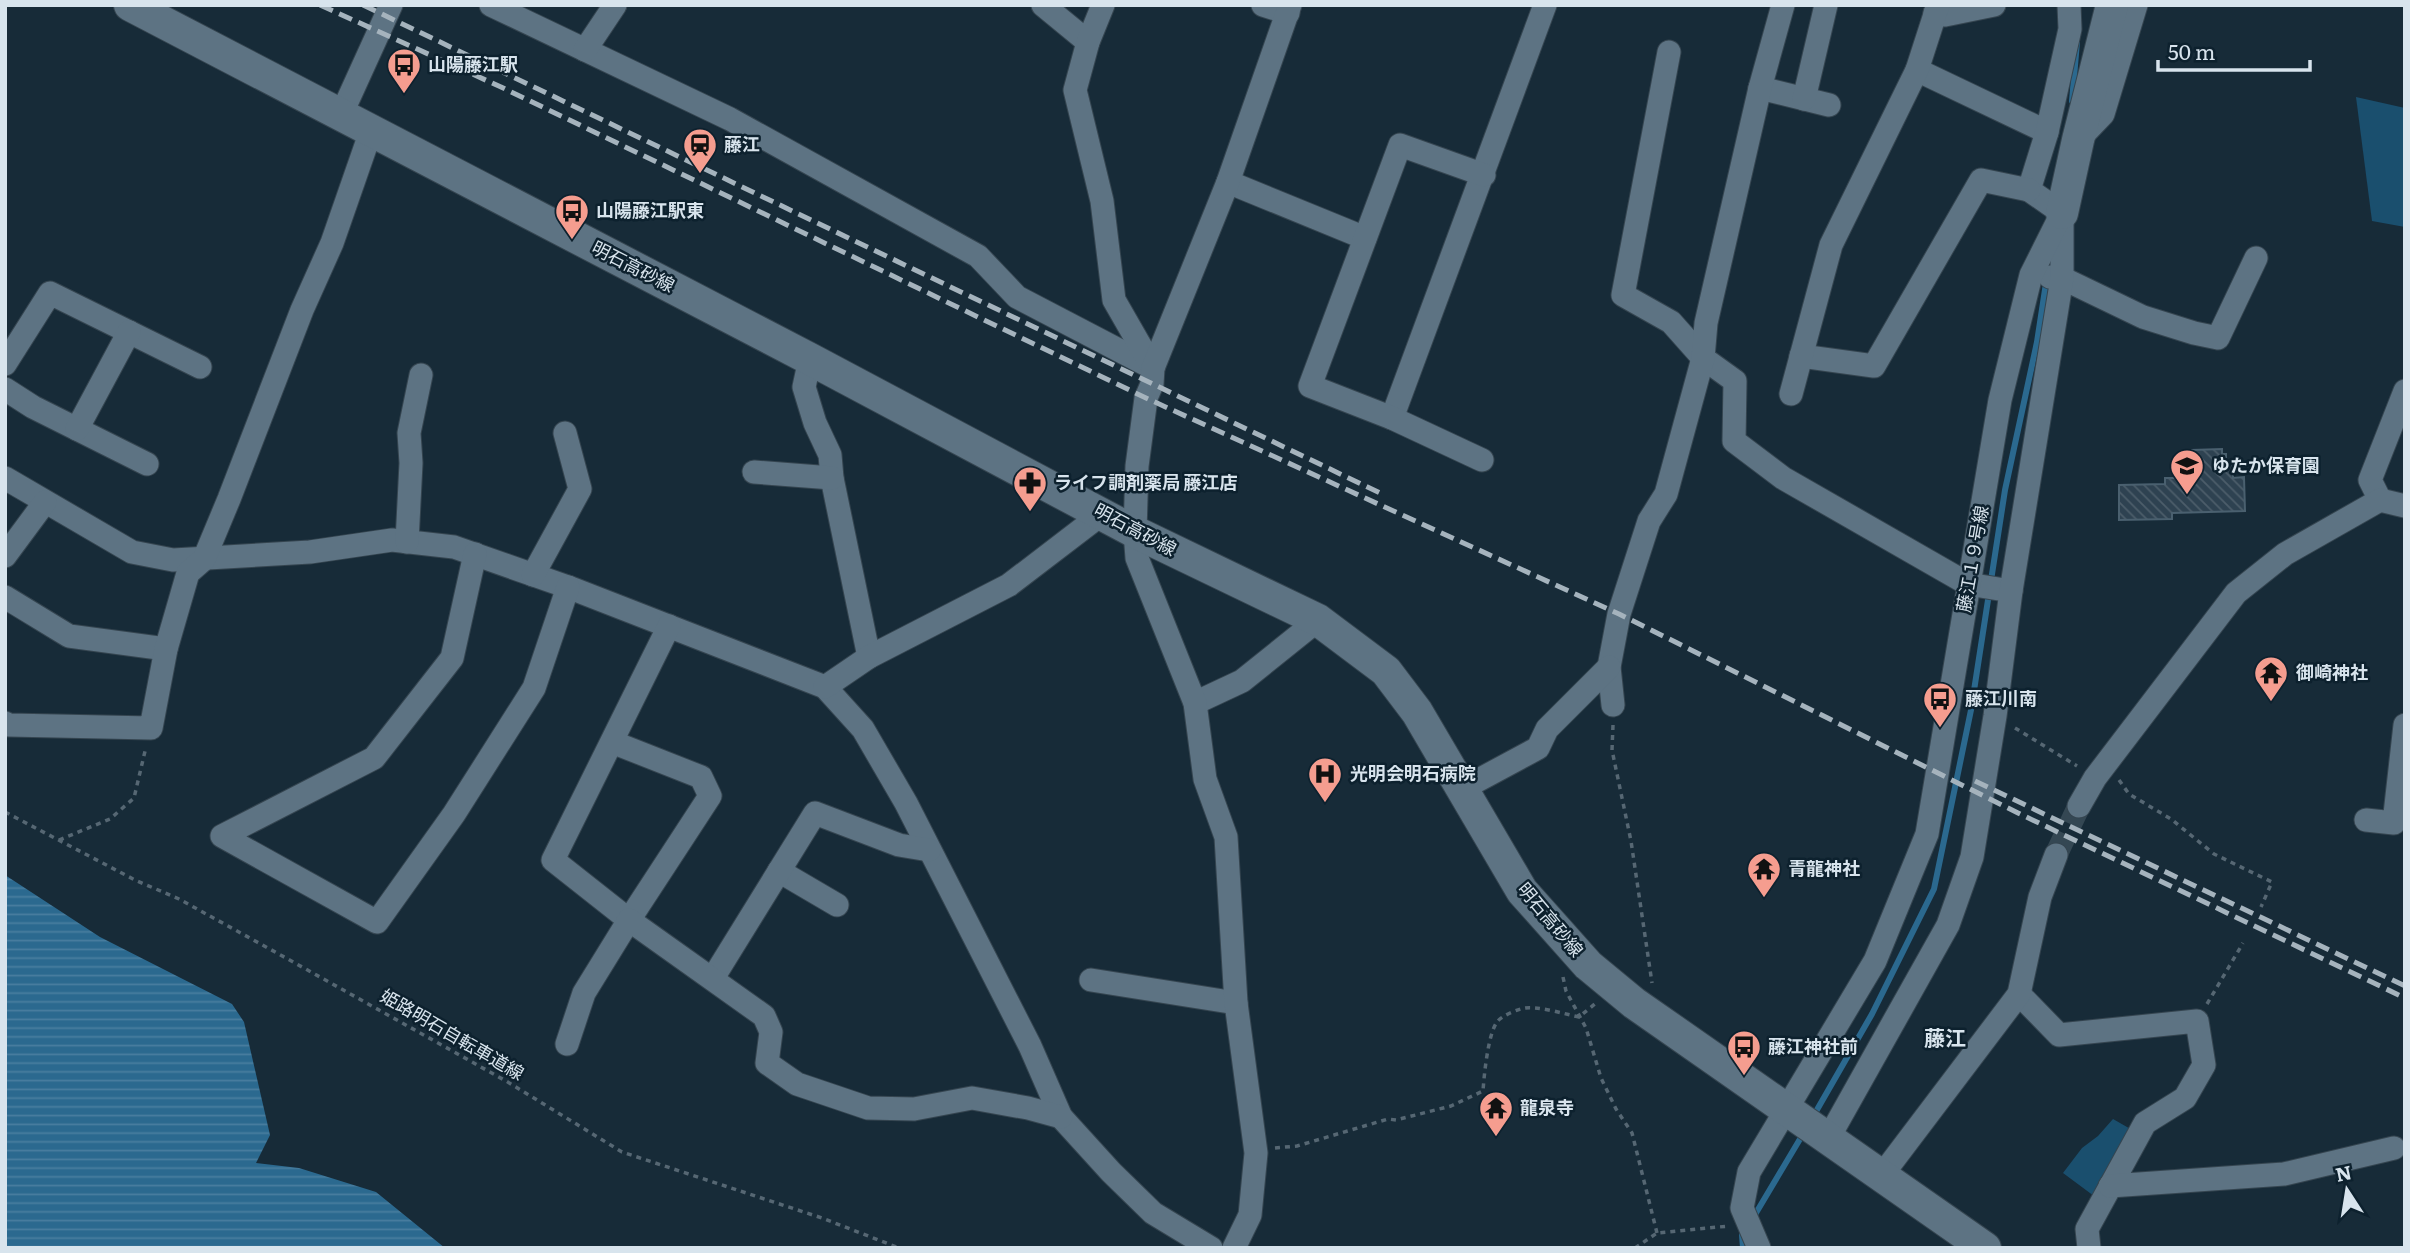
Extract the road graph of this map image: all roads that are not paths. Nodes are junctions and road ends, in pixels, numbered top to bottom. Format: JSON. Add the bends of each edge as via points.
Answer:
{"nodes":[{"id":1,"x":130,"y":5,"type":"edge"},
{"id":2,"x":391,"y":5,"type":"edge"},
{"id":3,"x":491,"y":5,"type":"edge"},
{"id":4,"x":615,"y":5,"type":"edge"},
{"id":5,"x":1043,"y":5,"type":"edge"},
{"id":6,"x":1103,"y":5,"type":"edge"},
{"id":7,"x":1263,"y":5,"type":"edge"},
{"id":8,"x":1545,"y":5,"type":"edge"},
{"id":9,"x":1783,"y":5,"type":"edge"},
{"id":10,"x":1826,"y":5,"type":"edge"},
{"id":11,"x":1994,"y":5,"type":"edge"},
{"id":12,"x":2069,"y":5,"type":"edge"},
{"id":13,"x":2112,"y":5,"type":"edge"},
{"id":14,"x":2136,"y":5,"type":"edge"},
{"id":15,"x":1289,"y":9,"type":"edge"},
{"id":16,"x":1936,"y":9,"type":"edge"},
{"id":17,"x":1088,"y":42,"type":"junction"},
{"id":18,"x":585,"y":50,"type":"junction"},
{"id":19,"x":1669,"y":52,"type":"dead end"},
{"id":20,"x":1917,"y":70,"type":"junction"},
{"id":21,"x":1760,"y":88,"type":"junction"},
{"id":22,"x":1804,"y":99,"type":"junction"},
{"id":23,"x":1829,"y":105,"type":"dead end"},
{"id":24,"x":341,"y":115,"type":"junction"},
{"id":25,"x":371,"y":131,"type":"junction"},
{"id":26,"x":2047,"y":132,"type":"junction"},
{"id":27,"x":2078,"y":140,"type":"junction"},
{"id":28,"x":1484,"y":175,"type":"junction"},
{"id":29,"x":1228,"y":182,"type":"junction"},
{"id":30,"x":2029,"y":190,"type":"junction"},
{"id":31,"x":2062,"y":213,"type":"junction"},
{"id":32,"x":1365,"y":238,"type":"junction"},
{"id":33,"x":2256,"y":258,"type":"dead end"},
{"id":34,"x":2031,"y":275,"type":"junction"},
{"id":35,"x":2062,"y":278,"type":"junction"},
{"id":36,"x":129,"y":332,"type":"junction"},
{"id":37,"x":1801,"y":356,"type":"junction"},
{"id":38,"x":1703,"y":358,"type":"junction"},
{"id":39,"x":810,"y":359,"type":"junction"},
{"id":40,"x":5,"y":364,"type":"edge"},
{"id":41,"x":200,"y":367,"type":"dead end"},
{"id":42,"x":1153,"y":368,"type":"junction"},
{"id":43,"x":421,"y":375,"type":"dead end"},
{"id":44,"x":5,"y":389,"type":"edge"},
{"id":45,"x":2405,"y":391,"type":"edge"},
{"id":46,"x":1791,"y":394,"type":"dead end"},
{"id":47,"x":1392,"y":418,"type":"junction"},
{"id":48,"x":77,"y":429,"type":"junction"},
{"id":49,"x":565,"y":433,"type":"dead end"},
{"id":50,"x":1482,"y":460,"type":"dead end"},
{"id":51,"x":147,"y":464,"type":"dead end"},
{"id":52,"x":754,"y":472,"type":"dead end"},
{"id":53,"x":5,"y":478,"type":"edge"},
{"id":54,"x":832,"y":478,"type":"junction"},
{"id":55,"x":2380,"y":500,"type":"junction"},
{"id":56,"x":45,"y":502,"type":"junction"},
{"id":57,"x":2405,"y":506,"type":"edge"},
{"id":58,"x":1103,"y":513,"type":"junction"},
{"id":59,"x":1135,"y":531,"type":"junction"},
{"id":60,"x":407,"y":542,"type":"junction"},
{"id":61,"x":475,"y":554,"type":"junction"},
{"id":62,"x":5,"y":556,"type":"edge"},
{"id":63,"x":204,"y":559,"type":"junction"},
{"id":64,"x":533,"y":575,"type":"junction"},
{"id":65,"x":1968,"y":584,"type":"junction"},
{"id":66,"x":568,"y":587,"type":"junction"},
{"id":67,"x":2011,"y":591,"type":"junction"},
{"id":68,"x":5,"y":597,"type":"edge"},
{"id":69,"x":1318,"y":621,"type":"junction"},
{"id":70,"x":669,"y":626,"type":"junction"},
{"id":71,"x":166,"y":649,"type":"junction"},
{"id":72,"x":869,"y":657,"type":"junction"},
{"id":73,"x":1609,"y":667,"type":"junction"},
{"id":74,"x":825,"y":687,"type":"junction"},
{"id":75,"x":1195,"y":703,"type":"junction"},
{"id":76,"x":1613,"y":705,"type":"road end"},
{"id":77,"x":5,"y":723,"type":"edge"},
{"id":78,"x":2405,"y":725,"type":"edge"},
{"id":79,"x":612,"y":742,"type":"junction"},
{"id":80,"x":1462,"y":789,"type":"junction"},
{"id":81,"x":2079,"y":806,"type":"tunnel mouth"},
{"id":82,"x":2366,"y":820,"type":"dead end"},
{"id":83,"x":929,"y":850,"type":"junction"},
{"id":84,"x":2056,"y":855,"type":"tunnel mouth"},
{"id":85,"x":779,"y":871,"type":"junction"},
{"id":86,"x":837,"y":905,"type":"dead end"},
{"id":87,"x":629,"y":920,"type":"junction"},
{"id":88,"x":713,"y":978,"type":"junction"},
{"id":89,"x":1091,"y":980,"type":"dead end"},
{"id":90,"x":2018,"y":994,"type":"junction"},
{"id":91,"x":1236,"y":1003,"type":"junction"},
{"id":92,"x":567,"y":1044,"type":"dead end"},
{"id":93,"x":1061,"y":1117,"type":"junction"},
{"id":94,"x":1808,"y":1124,"type":"junction"},
{"id":95,"x":2394,"y":1149,"type":"dead end"},
{"id":96,"x":1882,"y":1175,"type":"junction"},
{"id":97,"x":2110,"y":1186,"type":"junction"},
{"id":98,"x":1211,"y":1248,"type":"edge"},
{"id":99,"x":1234,"y":1248,"type":"edge"},
{"id":100,"x":1759,"y":1248,"type":"edge"},
{"id":101,"x":1985,"y":1248,"type":"edge"},
{"id":102,"x":2089,"y":1248,"type":"edge"}],
"edges":[{"from":1,"to":24,"type":"main road","name":"明石高砂線"},
{"from":2,"to":24,"type":"street"},
{"from":3,"to":18,"type":"street"},
{"from":4,"to":18,"type":"street"},
{"from":5,"to":17,"type":"street"},
{"from":6,"to":17,"type":"street"},
{"from":7,"to":15,"type":"street"},
{"from":8,"to":28,"type":"street"},
{"from":9,"to":21,"type":"street"},
{"from":10,"to":22,"type":"street"},
{"from":11,"to":16,"type":"street","via":[[1944,15]]},
{"from":12,"to":26,"type":"street","via":[[2070,29]]},
{"from":13,"to":27,"type":"main road"},
{"from":14,"to":27,"type":"street","via":[[2103,114]]},
{"from":15,"to":29,"type":"street"},
{"from":16,"to":20,"type":"street"},
{"from":17,"to":42,"type":"street","via":[[1075,90],[1102,201],[1114,300]]},
{"from":18,"to":42,"type":"street","via":[[730,119],[978,256],[1017,297]]},
{"from":19,"to":38,"type":"street","via":[[1623,295],[1671,322]]},
{"from":20,"to":26,"type":"street"},
{"from":20,"to":37,"type":"street","via":[[1831,245]]},
{"from":21,"to":22,"type":"street"},
{"from":21,"to":38,"type":"street","via":[[1706,323]]},
{"from":22,"to":23,"type":"street"},
{"from":24,"to":25,"type":"main road","name":"明石高砂線"},
{"from":25,"to":39,"type":"main road","name":"明石高砂線"},
{"from":25,"to":63,"type":"street","via":[[332,243]]},
{"from":26,"to":30,"type":"street"},
{"from":27,"to":31,"type":"main road"},
{"from":28,"to":32,"type":"street","via":[[1399,145]]},
{"from":28,"to":47,"type":"street"},
{"from":29,"to":32,"type":"street"},
{"from":29,"to":42,"type":"street"},
{"from":30,"to":31,"type":"street"},
{"from":30,"to":37,"type":"street","via":[[1981,180],[1874,366]]},
{"from":31,"to":34,"type":"street","name":"藤江１９号線"},
{"from":31,"to":35,"type":"street"},
{"from":32,"to":47,"type":"street","via":[[1310,386]]},
{"from":33,"to":35,"type":"street","via":[[2218,338],[2143,317]]},
{"from":34,"to":35,"type":"street"},
{"from":34,"to":65,"type":"street","name":"藤江１９号線","via":[[2000,400]]},
{"from":35,"to":67,"type":"street"},
{"from":36,"to":40,"type":"street","via":[[50,293]]},
{"from":36,"to":41,"type":"street"},
{"from":36,"to":48,"type":"street"},
{"from":37,"to":46,"type":"street"},
{"from":38,"to":65,"type":"street","via":[[1735,381],[1734,441],[1783,478]]},
{"from":38,"to":73,"type":"street","via":[[1666,494],[1650,521],[1619,614]]},
{"from":39,"to":54,"type":"street","via":[[804,387],[830,455]]},
{"from":39,"to":58,"type":"main road","name":"明石高砂線"},
{"from":42,"to":59,"type":"street","via":[[1138,466]]},
{"from":43,"to":60,"type":"street","via":[[409,433]]},
{"from":44,"to":48,"type":"street"},
{"from":45,"to":55,"type":"street","via":[[2370,480]]},
{"from":47,"to":50,"type":"street"},
{"from":48,"to":51,"type":"street"},
{"from":49,"to":64,"type":"street","via":[[580,489]]},
{"from":52,"to":54,"type":"street"},
{"from":53,"to":56,"type":"street"},
{"from":54,"to":72,"type":"street"},
{"from":55,"to":57,"type":"street"},
{"from":55,"to":81,"type":"street","via":[[2285,554],[2236,593],[2099,772]]},
{"from":56,"to":62,"type":"street"},
{"from":56,"to":63,"type":"street","via":[[132,552],[173,560]]},
{"from":58,"to":59,"type":"main road","name":"明石高砂線"},
{"from":58,"to":72,"type":"street","via":[[1009,585]]},
{"from":59,"to":69,"type":"main road","name":"明石高砂線"},
{"from":59,"to":75,"type":"street","via":[[1137,558]]},
{"from":60,"to":61,"type":"street"},
{"from":60,"to":63,"type":"street"},
{"from":61,"to":64,"type":"street"},
{"from":61,"to":66,"type":"street","via":[[452,658],[374,758],[222,836],[377,922],[454,814],[534,688]]},
{"from":63,"to":71,"type":"street","via":[[188,573]]},
{"from":64,"to":66,"type":"street"},
{"from":65,"to":67,"type":"street"},
{"from":65,"to":94,"type":"street","name":"藤江１９号線","via":[[1927,834]]},
{"from":66,"to":70,"type":"street"},
{"from":67,"to":94,"type":"street","via":[[1972,858],[1948,925]]},
{"from":68,"to":71,"type":"street","via":[[69,636]]},
{"from":69,"to":75,"type":"street","via":[[1242,681]]},
{"from":69,"to":80,"type":"main road","name":"明石高砂線","via":[[1386,671],[1417,712]]},
{"from":70,"to":74,"type":"street"},
{"from":70,"to":79,"type":"street"},
{"from":71,"to":77,"type":"street","via":[[151,728]]},
{"from":72,"to":74,"type":"street"},
{"from":73,"to":76,"type":"street"},
{"from":73,"to":80,"type":"street","via":[[1547,729],[1538,748]]},
{"from":74,"to":83,"type":"street","via":[[863,729]]},
{"from":75,"to":91,"type":"street","via":[[1205,779],[1226,837]]},
{"from":78,"to":82,"type":"street","via":[[2394,823]]},
{"from":79,"to":87,"type":"street","via":[[554,860]]},
{"from":79,"to":87,"type":"street","via":[[701,776],[710,796]]},
{"from":80,"to":94,"type":"main road","name":"明石高砂線","via":[[1522,891],[1588,965],[1657,1020]]},
{"from":83,"to":85,"type":"street","via":[[899,845],[816,813]]},
{"from":83,"to":93,"type":"street","via":[[1030,1046]]},
{"from":84,"to":90,"type":"street","via":[[2040,897]]},
{"from":85,"to":86,"type":"street"},
{"from":85,"to":88,"type":"street"},
{"from":87,"to":88,"type":"street"},
{"from":87,"to":92,"type":"street","via":[[584,993]]},
{"from":88,"to":93,"type":"street","via":[[764,1016],[771,1032],[767,1063],[797,1084],[868,1108],[914,1109],[972,1098]]},
{"from":89,"to":91,"type":"street"},
{"from":90,"to":96,"type":"street"},
{"from":90,"to":97,"type":"street","via":[[2059,1035],[2197,1021],[2204,1065],[2185,1098],[2145,1123]]},
{"from":91,"to":99,"type":"street","via":[[1255,1149],[1250,1215]]},
{"from":93,"to":98,"type":"street","via":[[1153,1213]]},
{"from":94,"to":96,"type":"main road","name":"明石高砂線"},
{"from":94,"to":100,"type":"street","via":[[1749,1172],[1742,1208]]},
{"from":95,"to":97,"type":"street","via":[[2284,1174]]},
{"from":96,"to":101,"type":"main road","name":"明石高砂線"},
{"from":97,"to":102,"type":"street","via":[[2087,1229]]}]}
